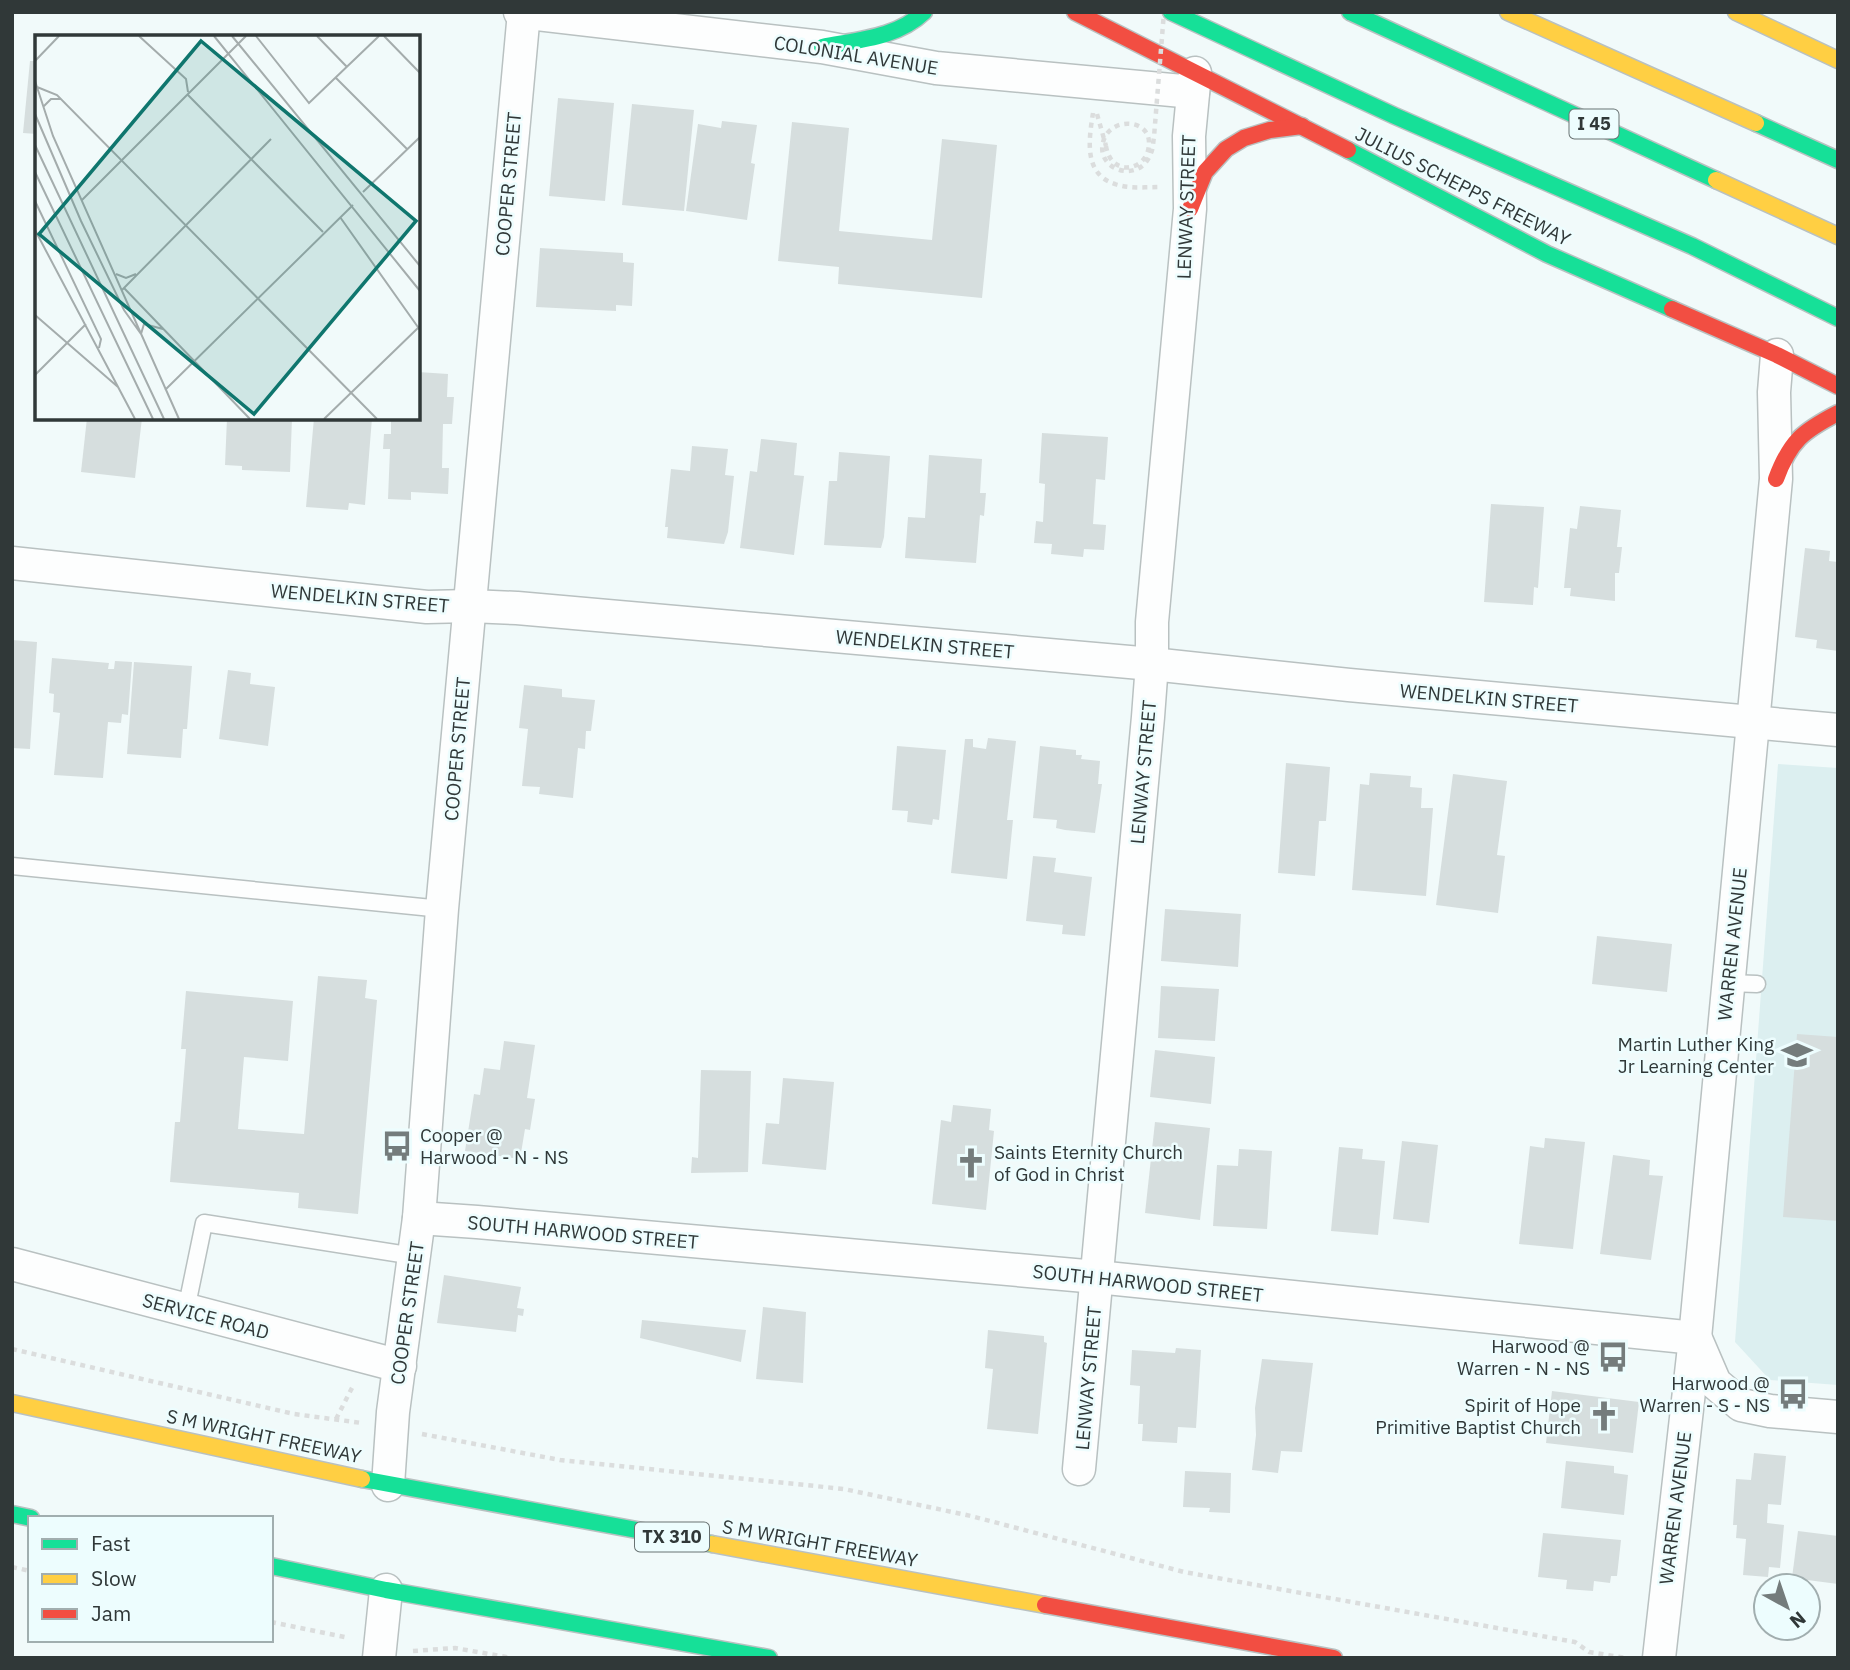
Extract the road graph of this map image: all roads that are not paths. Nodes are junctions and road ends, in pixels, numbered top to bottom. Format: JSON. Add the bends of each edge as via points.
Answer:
{"nodes":[{"id":1,"x":523,"y":12,"type":"edge"},
{"id":2,"x":925,"y":12,"type":"edge"},
{"id":3,"x":1075,"y":12,"type":"edge"},
{"id":4,"x":1171,"y":12,"type":"edge"},
{"id":5,"x":1350,"y":12,"type":"edge"},
{"id":6,"x":1508,"y":12,"type":"edge"},
{"id":7,"x":1736,"y":12,"type":"edge"},
{"id":8,"x":822,"y":47,"type":"junction"},
{"id":9,"x":1838,"y":60,"type":"edge"},
{"id":10,"x":1194,"y":83,"type":"junction"},
{"id":11,"x":1302,"y":126,"type":"junction"},
{"id":12,"x":1838,"y":160,"type":"edge"},
{"id":13,"x":1179,"y":198,"type":"junction"},
{"id":14,"x":1838,"y":236,"type":"edge"},
{"id":15,"x":1838,"y":318,"type":"edge"},
{"id":16,"x":1777,"y":355,"type":"junction"},
{"id":17,"x":1838,"y":386,"type":"edge"},
{"id":18,"x":1838,"y":413,"type":"edge"},
{"id":19,"x":1776,"y":479,"type":"junction"},
{"id":20,"x":12,"y":563,"type":"edge"},
{"id":21,"x":470,"y":606,"type":"junction"},
{"id":22,"x":1152,"y":664,"type":"junction"},
{"id":23,"x":1754,"y":723,"type":"junction"},
{"id":24,"x":1838,"y":730,"type":"edge"},
{"id":25,"x":12,"y":866,"type":"edge"},
{"id":26,"x":442,"y":909,"type":"junction"},
{"id":27,"x":419,"y":1218,"type":"junction"},
{"id":28,"x":414,"y":1256,"type":"junction"},
{"id":29,"x":12,"y":1264,"type":"edge"},
{"id":30,"x":1097,"y":1277,"type":"junction"},
{"id":31,"x":186,"y":1310,"type":"junction"},
{"id":32,"x":1695,"y":1338,"type":"junction"},
{"id":33,"x":400,"y":1366,"type":"junction"},
{"id":34,"x":12,"y":1403,"type":"edge"},
{"id":35,"x":1838,"y":1418,"type":"edge"},
{"id":36,"x":1079,"y":1469,"type":"dead end"},
{"id":37,"x":387,"y":1485,"type":"junction"},
{"id":38,"x":273,"y":1566,"type":"edge"},
{"id":39,"x":386,"y":1590,"type":"junction"},
{"id":40,"x":379,"y":1658,"type":"edge"},
{"id":41,"x":769,"y":1658,"type":"edge"},
{"id":42,"x":1334,"y":1658,"type":"edge"},
{"id":43,"x":1659,"y":1658,"type":"edge"}],
"edges":[{"from":1,"to":8,"type":"street","name":"COLONIAL AVENUE"},
{"from":1,"to":21,"type":"street","name":"COOPER STREET"},
{"from":2,"to":8,"type":"main road","via":[[896,31]]},
{"from":3,"to":10,"type":"main road","name":"JULIUS SCHEPPS FREEWAY"},
{"from":4,"to":15,"type":"main road","via":[[1692,246]]},
{"from":5,"to":14,"type":"main road","number":"I 45"},
{"from":6,"to":12,"type":"main road"},
{"from":7,"to":9,"type":"main road"},
{"from":8,"to":10,"type":"street","name":"COLONIAL AVENUE","via":[[936,68]]},
{"from":10,"to":11,"type":"main road","name":"JULIUS SCHEPPS FREEWAY"},
{"from":10,"to":13,"type":"street","name":"LENWAY STREET"},
{"from":11,"to":13,"type":"main road","via":[[1244,138],[1226,149]]},
{"from":11,"to":16,"type":"main road","name":"JULIUS SCHEPPS FREEWAY","via":[[1546,254]]},
{"from":13,"to":22,"type":"street","name":"LENWAY STREET"},
{"from":16,"to":17,"type":"main road","name":"JULIUS SCHEPPS FREEWAY"},
{"from":16,"to":19,"type":"street","name":"WARREN AVENUE"},
{"from":18,"to":19,"type":"main road","via":[[1808,428],[1793,443]]},
{"from":19,"to":23,"type":"street","name":"WARREN AVENUE"},
{"from":20,"to":21,"type":"street","name":"WENDELKIN STREET","via":[[427,607]]},
{"from":21,"to":22,"type":"street","name":"WENDELKIN STREET"},
{"from":21,"to":26,"type":"street","name":"COOPER STREET"},
{"from":22,"to":23,"type":"street","name":"WENDELKIN STREET"},
{"from":22,"to":30,"type":"street","name":"LENWAY STREET"},
{"from":23,"to":24,"type":"street","name":"WENDELKIN STREET"},
{"from":23,"to":32,"type":"street","name":"WARREN AVENUE","via":[[1743,984]]},
{"from":25,"to":26,"type":"lane"},
{"from":26,"to":27,"type":"street","name":"COOPER STREET"},
{"from":27,"to":28,"type":"street","name":"COOPER STREET"},
{"from":27,"to":30,"type":"street","name":"SOUTH HARWOOD STREET"},
{"from":28,"to":31,"type":"lane","via":[[204,1223]]},
{"from":28,"to":33,"type":"street","name":"COOPER STREET"},
{"from":29,"to":31,"type":"street","name":"SERVICE ROAD"},
{"from":30,"to":32,"type":"street","name":"SOUTH HARWOOD STREET"},
{"from":30,"to":36,"type":"street","name":"LENWAY STREET"},
{"from":31,"to":33,"type":"street","name":"SERVICE ROAD"},
{"from":32,"to":35,"type":"street","via":[[1715,1383],[1741,1405]]},
{"from":32,"to":43,"type":"street","name":"WARREN AVENUE"},
{"from":33,"to":37,"type":"street","name":"COOPER STREET"},
{"from":34,"to":37,"type":"main road","name":"S M WRIGHT FREEWAY","number":"TX 310"},
{"from":37,"to":42,"type":"main road","name":"S M WRIGHT FREEWAY","number":"TX 310"},
{"from":38,"to":39,"type":"main road"},
{"from":39,"to":40,"type":"street"},
{"from":39,"to":41,"type":"main road"}]}
